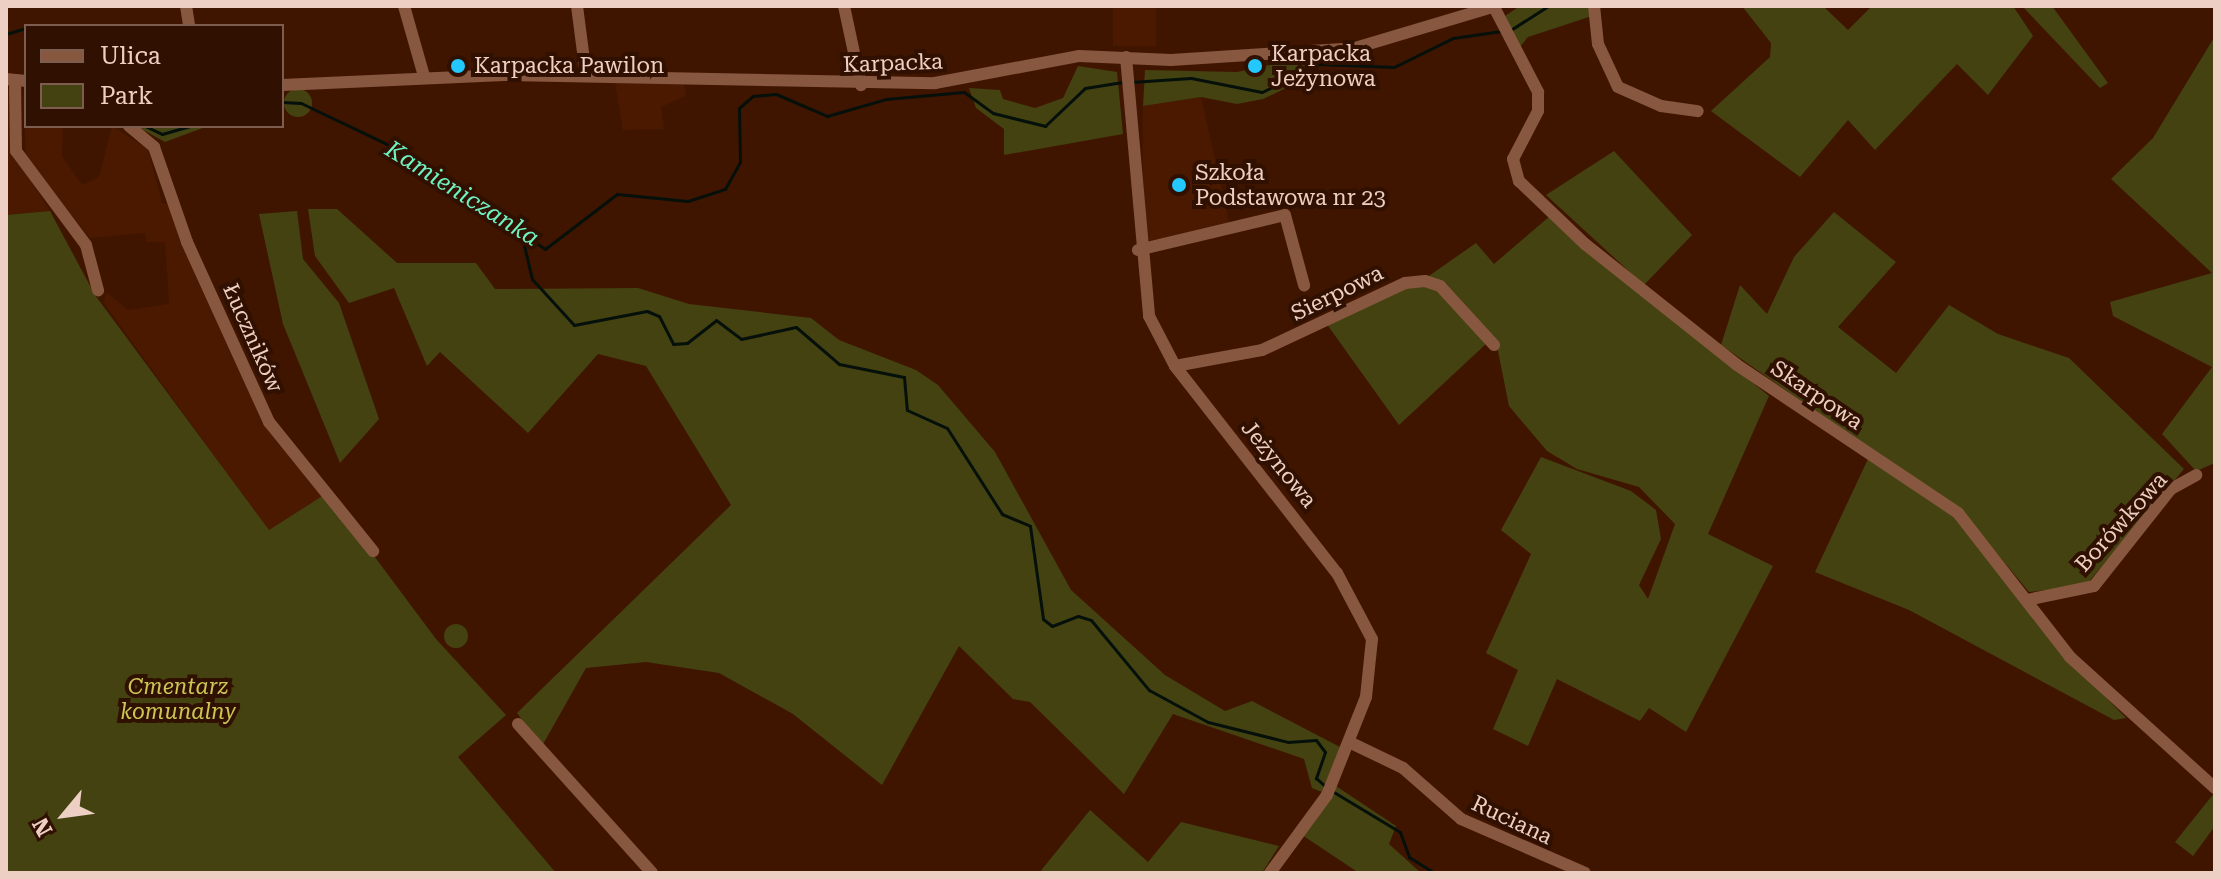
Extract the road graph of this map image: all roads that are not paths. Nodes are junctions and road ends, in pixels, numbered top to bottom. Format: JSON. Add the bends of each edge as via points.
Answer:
{"nodes":[{"id":1,"x":404,"y":6,"type":"edge"},
{"id":2,"x":577,"y":6,"type":"edge"},
{"id":3,"x":844,"y":6,"type":"edge"},
{"id":4,"x":1495,"y":6,"type":"edge"},
{"id":5,"x":1594,"y":6,"type":"edge"},
{"id":6,"x":1126,"y":57,"type":"junction"},
{"id":7,"x":586,"y":75,"type":"junction"},
{"id":8,"x":424,"y":76,"type":"junction"},
{"id":9,"x":16,"y":80,"type":"edge"},
{"id":10,"x":284,"y":85,"type":"edge"},
{"id":11,"x":861,"y":85,"type":"junction"},
{"id":12,"x":1698,"y":111,"type":"dead end"},
{"id":13,"x":131,"y":128,"type":"edge"},
{"id":14,"x":1138,"y":250,"type":"junction"},
{"id":15,"x":1304,"y":285,"type":"dead end"},
{"id":16,"x":98,"y":290,"type":"dead end"},
{"id":17,"x":1494,"y":345,"type":"dead end"},
{"id":18,"x":1175,"y":366,"type":"junction"},
{"id":19,"x":2196,"y":475,"type":"dead end"},
{"id":20,"x":373,"y":551,"type":"dead end"},
{"id":21,"x":2027,"y":600,"type":"junction"},
{"id":22,"x":518,"y":724,"type":"dead end"},
{"id":23,"x":1349,"y":742,"type":"junction"},
{"id":24,"x":2215,"y":788,"type":"edge"},
{"id":25,"x":652,"y":873,"type":"edge"},
{"id":26,"x":1270,"y":873,"type":"edge"},
{"id":27,"x":1585,"y":873,"type":"edge"}],
"edges":[{"from":1,"to":8,"type":"street"},
{"from":2,"to":7,"type":"street"},
{"from":3,"to":11,"type":"street"},
{"from":4,"to":6,"type":"street","name":"Karpacka","via":[[1355,48]]},
{"from":4,"to":21,"type":"street","name":"Skarpowa","via":[[1539,103],[1513,159],[1519,181],[1585,244],[1737,365],[1958,513]]},
{"from":5,"to":12,"type":"street","via":[[1607,71],[1618,87],[1661,106]]},
{"from":6,"to":11,"type":"street","name":"Karpacka","via":[[1079,56],[992,78]]},
{"from":6,"to":14,"type":"street","name":"Jeżynowa"},
{"from":7,"to":8,"type":"street","name":"Karpacka"},
{"from":7,"to":11,"type":"street","name":"Karpacka"},
{"from":8,"to":10,"type":"street","name":"Karpacka"},
{"from":9,"to":16,"type":"street","via":[[16,151],[86,245]]},
{"from":13,"to":20,"type":"street","name":"Łuczników","via":[[159,157],[187,242],[269,422]]},
{"from":14,"to":15,"type":"street","via":[[1285,215]]},
{"from":14,"to":18,"type":"street","name":"Jeżynowa","via":[[1149,316]]},
{"from":17,"to":18,"type":"street","name":"Sierpowa","via":[[1440,286],[1425,281],[1405,283],[1262,350]]},
{"from":18,"to":23,"type":"street","name":"Jeżynowa","via":[[1304,529],[1365,620],[1375,658]]},
{"from":19,"to":21,"type":"street","name":"Borówkowa","via":[[2171,489],[2094,586]]},
{"from":21,"to":24,"type":"street","name":"Skarpowa","via":[[2070,657]]},
{"from":22,"to":25,"type":"street"},
{"from":23,"to":26,"type":"street","name":"Jeżynowa","via":[[1327,795]]},
{"from":23,"to":27,"type":"street","name":"Ruciana","via":[[1403,768],[1461,819]]}]}
